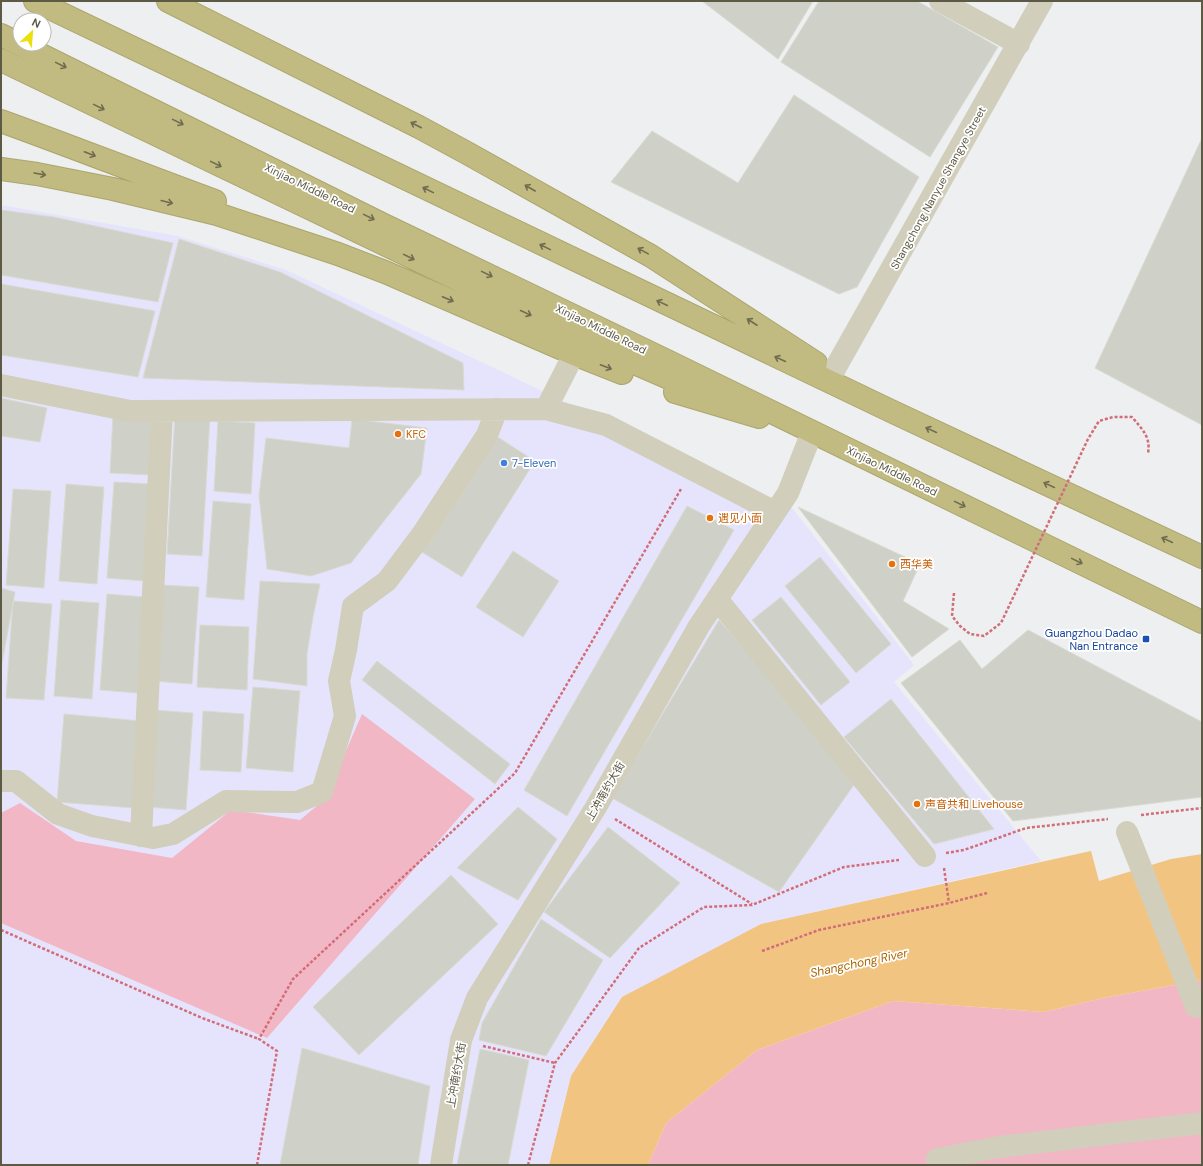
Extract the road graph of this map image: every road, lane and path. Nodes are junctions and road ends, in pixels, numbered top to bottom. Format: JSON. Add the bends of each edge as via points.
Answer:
{"nodes":[{"id":1,"x":35,"y":1,"type":"edge"},
{"id":2,"x":168,"y":1,"type":"edge"},
{"id":3,"x":940,"y":1,"type":"edge"},
{"id":4,"x":1042,"y":1,"type":"edge"},
{"id":5,"x":1,"y":35,"type":"edge"},
{"id":6,"x":1019,"y":44,"type":"junction"},
{"id":7,"x":1,"y":60,"type":"edge"},
{"id":8,"x":1,"y":121,"type":"edge"},
{"id":9,"x":1,"y":169,"type":"edge"},
{"id":10,"x":385,"y":272,"type":"junction"},
{"id":11,"x":574,"y":354,"type":"junction"},
{"id":12,"x":832,"y":374,"type":"junction"},
{"id":13,"x":1,"y":385,"type":"edge"},
{"id":14,"x":497,"y":409,"type":"junction"},
{"id":15,"x":546,"y":409,"type":"junction"},
{"id":16,"x":162,"y":411,"type":"junction"},
{"id":17,"x":891,"y":412,"type":"junction"},
{"id":18,"x":812,"y":432,"type":"junction"},
{"id":19,"x":1148,"y":453,"type":"dead end"},
{"id":20,"x":692,"y":469,"type":"junction"},
{"id":21,"x":775,"y":512,"type":"junction"},
{"id":22,"x":1202,"y":557,"type":"edge"},
{"id":23,"x":954,"y":593,"type":"dead end"},
{"id":24,"x":717,"y":599,"type":"junction"},
{"id":25,"x":1202,"y":622,"type":"edge"},
{"id":26,"x":1,"y":781,"type":"edge"},
{"id":27,"x":596,"y":807,"type":"junction"},
{"id":28,"x":1202,"y":808,"type":"edge"},
{"id":29,"x":1141,"y":815,"type":"dead end"},
{"id":30,"x":1122,"y":830,"type":"joint"},
{"id":31,"x":140,"y":836,"type":"junction"},
{"id":32,"x":933,"y":855,"type":"junction"},
{"id":33,"x":987,"y":893,"type":"dead end"},
{"id":34,"x":949,"y":903,"type":"junction"},
{"id":35,"x":752,"y":904,"type":"junction"},
{"id":36,"x":1,"y":930,"type":"edge"},
{"id":37,"x":762,"y":951,"type":"dead end"},
{"id":38,"x":1197,"y":1002,"type":"edge"},
{"id":39,"x":259,"y":1039,"type":"junction"},
{"id":40,"x":461,"y":1040,"type":"junction"},
{"id":41,"x":555,"y":1063,"type":"junction"},
{"id":42,"x":1202,"y":1123,"type":"edge"},
{"id":43,"x":937,"y":1159,"type":"dead end"},
{"id":44,"x":257,"y":1165,"type":"edge"},
{"id":45,"x":441,"y":1165,"type":"edge"},
{"id":46,"x":528,"y":1165,"type":"edge"}],
"edges":[{"from":17,"to":1,"type":"highway","one_way":true},
{"from":12,"to":2,"type":"highway","one_way":true,"via":[[651,256],[419,127]]},
{"from":3,"to":6,"type":"street"},
{"from":4,"to":6,"type":"street","name":"Shangchong Nanyue Shangye Street"},
{"from":5,"to":18,"type":"highway","name":"Xinjiao Middle Road","one_way":true,"via":[[384,225]]},
{"from":6,"to":12,"type":"street","name":"Shangchong Nanyue Shangye Street"},
{"from":7,"to":18,"type":"highway","one_way":true,"via":[[609,352],[690,387]]},
{"from":8,"to":10,"type":"highway","one_way":true,"via":[[236,209]]},
{"from":9,"to":10,"type":"highway","one_way":true,"via":[[106,187],[217,214]]},
{"from":10,"to":11,"type":"highway","one_way":true},
{"from":11,"to":15,"type":"street"},
{"from":11,"to":18,"type":"highway","one_way":true,"via":[[686,396]]},
{"from":12,"to":17,"type":"highway"},
{"from":13,"to":16,"type":"street","via":[[130,411]]},
{"from":14,"to":15,"type":"street"},
{"from":14,"to":16,"type":"street"},
{"from":14,"to":31,"type":"street","via":[[487,435],[423,533],[387,581],[353,606],[339,681],[345,716],[322,792],[297,802],[226,802],[172,834],[153,838]]},
{"from":15,"to":20,"type":"street","via":[[606,425]]},
{"from":16,"to":31,"type":"street"},
{"from":22,"to":17,"type":"highway","one_way":true},
{"from":18,"to":21,"type":"street","name":"上冲南约大街","via":[[788,494]]},
{"from":18,"to":25,"type":"highway","name":"Xinjiao Middle Road","one_way":true},
{"from":19,"to":23,"type":"path","bridge":true,"via":[[1145,432],[1132,417],[1113,417],[1099,421],[1000,623],[984,636],[970,634],[952,616]]},
{"from":20,"to":21,"type":"street"},
{"from":20,"to":39,"type":"path","via":[[515,773],[293,979]]},
{"from":21,"to":24,"type":"street","name":"上冲南约大街"},
{"from":24,"to":27,"type":"street","name":"上冲南约大街"},
{"from":24,"to":32,"type":"street"},
{"from":26,"to":31,"type":"street","via":[[16,781],[58,814],[92,826]]},
{"from":27,"to":35,"type":"path"},
{"from":27,"to":40,"type":"street","name":"上冲南约大街","via":[[477,998]]},
{"from":28,"to":29,"type":"path"},
{"from":30,"to":32,"type":"path","via":[[1026,828],[964,850]]},
{"from":30,"to":38,"type":"street"},
{"from":32,"to":34,"type":"path"},
{"from":32,"to":35,"type":"path","via":[[844,867]]},
{"from":33,"to":34,"type":"path"},
{"from":34,"to":37,"type":"path","via":[[819,930]]},
{"from":35,"to":41,"type":"path","via":[[704,907],[639,948]]},
{"from":36,"to":39,"type":"path","via":[[202,1018]]},
{"from":39,"to":44,"type":"path","via":[[277,1050]]},
{"from":40,"to":41,"type":"path"},
{"from":40,"to":45,"type":"street","name":"上冲南约大街"},
{"from":41,"to":46,"type":"path"},
{"from":42,"to":43,"type":"street","via":[[999,1147]]}]}
